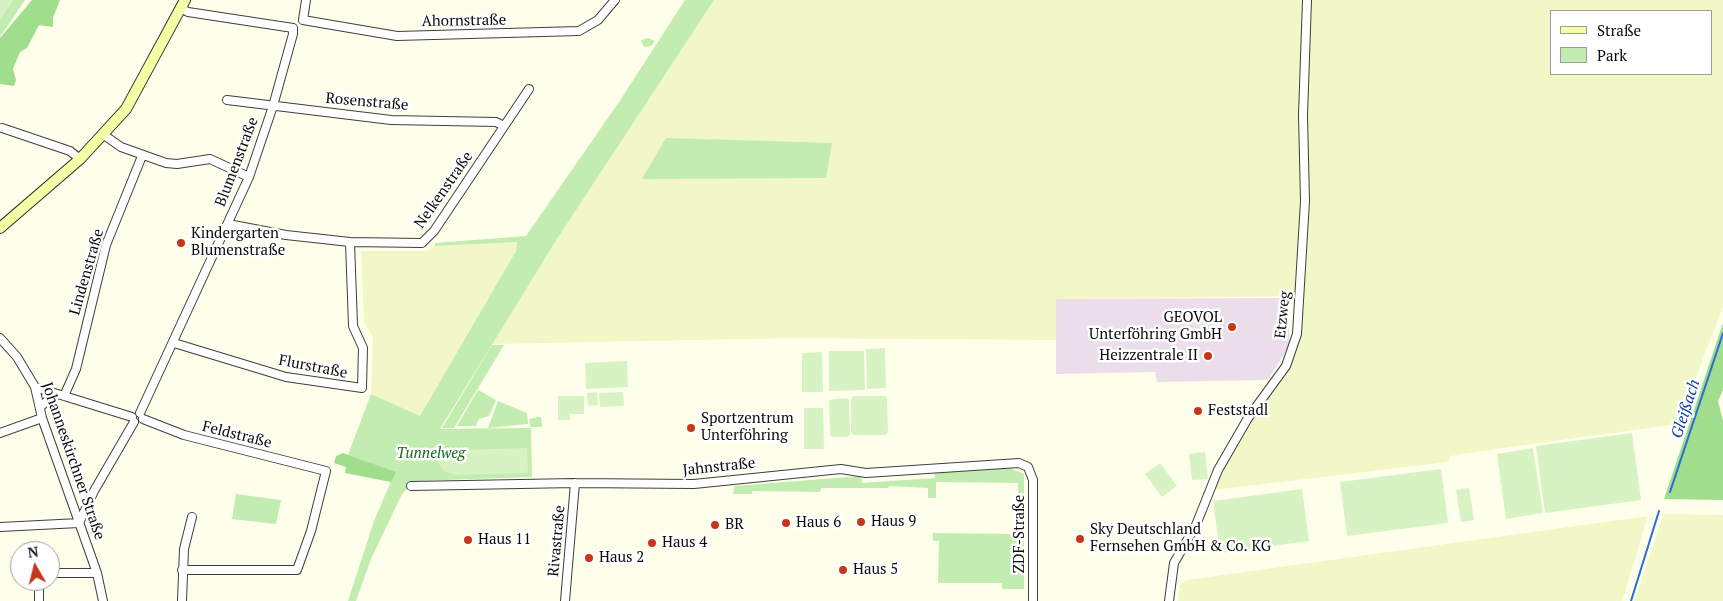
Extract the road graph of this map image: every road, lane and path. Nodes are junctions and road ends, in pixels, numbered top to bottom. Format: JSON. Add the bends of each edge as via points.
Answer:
{"nodes":[{"id":1,"x":306,"y":0,"type":"edge"},
{"id":2,"x":615,"y":0,"type":"edge"},
{"id":3,"x":1307,"y":0,"type":"edge"},
{"id":4,"x":183,"y":4,"type":"edge"},
{"id":5,"x":303,"y":20,"type":"junction"},
{"id":6,"x":293,"y":28,"type":"junction"},
{"id":7,"x":529,"y":88,"type":"dead end"},
{"id":8,"x":227,"y":100,"type":"dead end"},
{"id":9,"x":273,"y":106,"type":"junction"},
{"id":10,"x":504,"y":126,"type":"junction"},
{"id":11,"x":2,"y":128,"type":"dead end"},
{"id":12,"x":104,"y":135,"type":"junction"},
{"id":13,"x":142,"y":156,"type":"junction"},
{"id":14,"x":80,"y":159,"type":"junction"},
{"id":15,"x":249,"y":177,"type":"junction"},
{"id":16,"x":228,"y":224,"type":"junction"},
{"id":17,"x":0,"y":228,"type":"edge"},
{"id":18,"x":350,"y":242,"type":"junction"},
{"id":19,"x":0,"y":338,"type":"edge"},
{"id":20,"x":174,"y":342,"type":"junction"},
{"id":21,"x":34,"y":387,"type":"junction"},
{"id":22,"x":55,"y":395,"type":"junction"},
{"id":23,"x":64,"y":396,"type":"junction"},
{"id":24,"x":41,"y":406,"type":"junction"},
{"id":25,"x":42,"y":418,"type":"junction"},
{"id":26,"x":137,"y":418,"type":"junction"},
{"id":27,"x":0,"y":433,"type":"edge"},
{"id":28,"x":1028,"y":468,"type":"joint"},
{"id":29,"x":575,"y":483,"type":"junction"},
{"id":30,"x":410,"y":486,"type":"dead end"},
{"id":31,"x":192,"y":517,"type":"dead end"},
{"id":32,"x":79,"y":523,"type":"junction"},
{"id":33,"x":0,"y":528,"type":"edge"},
{"id":34,"x":182,"y":570,"type":"junction"},
{"id":35,"x":60,"y":573,"type":"edge"},
{"id":36,"x":97,"y":573,"type":"junction"},
{"id":37,"x":103,"y":601,"type":"edge"},
{"id":38,"x":182,"y":601,"type":"edge"},
{"id":39,"x":565,"y":601,"type":"edge"},
{"id":40,"x":1034,"y":601,"type":"edge"},
{"id":41,"x":1169,"y":601,"type":"edge"}],
"edges":[{"from":1,"to":5,"type":"street"},
{"from":2,"to":5,"type":"street","name":"Ahornstraße","via":[[598,20],[579,31],[397,36]]},
{"from":3,"to":41,"type":"street","name":"Etzweg","via":[[1303,115],[1305,201],[1296,334],[1286,366],[1248,418],[1218,470],[1196,525],[1174,563]]},
{"from":4,"to":6,"type":"street","via":[[188,12]]},
{"from":4,"to":12,"type":"main road","via":[[126,109]]},
{"from":5,"to":6,"type":"street"},
{"from":6,"to":9,"type":"street","name":"Blumenstraße"},
{"from":7,"to":10,"type":"street","name":"Nelkenstraße"},
{"from":8,"to":9,"type":"street","name":"Rosenstraße"},
{"from":9,"to":10,"type":"street","name":"Rosenstraße","via":[[391,120],[496,122]]},
{"from":9,"to":15,"type":"street","name":"Blumenstraße"},
{"from":10,"to":18,"type":"street","name":"Nelkenstraße","via":[[428,239],[413,244]]},
{"from":11,"to":14,"type":"street","via":[[70,151]]},
{"from":12,"to":13,"type":"street"},
{"from":12,"to":14,"type":"main road"},
{"from":13,"to":15,"type":"street","via":[[177,164],[210,159]]},
{"from":13,"to":23,"type":"street","name":"Lindenstraße","via":[[106,245],[78,362]]},
{"from":14,"to":17,"type":"main road"},
{"from":15,"to":16,"type":"street","name":"Blumenstraße"},
{"from":16,"to":18,"type":"street","name":"Nelkenstraße"},
{"from":16,"to":20,"type":"street","name":"Blumenstraße"},
{"from":18,"to":20,"type":"street","name":"Flurstraße","via":[[353,326],[363,348],[362,388],[286,377],[242,366]]},
{"from":19,"to":21,"type":"street","name":"Johanneskirchner Straße","via":[[17,357]]},
{"from":20,"to":26,"type":"street","name":"Blumenstraße"},
{"from":21,"to":22,"type":"street","name":"Feldstraße"},
{"from":21,"to":24,"type":"street","name":"Johanneskirchner Straße"},
{"from":22,"to":23,"type":"street","name":"Feldstraße"},
{"from":22,"to":24,"type":"street"},
{"from":23,"to":26,"type":"street","name":"Feldstraße"},
{"from":24,"to":25,"type":"street","name":"Johanneskirchner Straße"},
{"from":25,"to":27,"type":"street"},
{"from":25,"to":32,"type":"street","name":"Johanneskirchner Straße"},
{"from":26,"to":32,"type":"street","name":"Blumenstraße"},
{"from":26,"to":34,"type":"street","name":"Feldstraße","via":[[184,435],[326,471],[297,570]]},
{"from":28,"to":29,"type":"street","name":"Jahnstraße","via":[[1014,463],[866,473],[840,469],[694,484]]},
{"from":28,"to":40,"type":"street","name":"ZDF-Straße","via":[[1033,480]]},
{"from":29,"to":30,"type":"street","name":"Jahnstraße"},
{"from":29,"to":39,"type":"street","name":"Rivastraße"},
{"from":31,"to":34,"type":"street"},
{"from":32,"to":33,"type":"street"},
{"from":32,"to":36,"type":"street","name":"Johanneskirchner Straße"},
{"from":34,"to":38,"type":"street"},
{"from":35,"to":36,"type":"street"},
{"from":36,"to":37,"type":"street","name":"Johanneskirchner Straße"}]}
